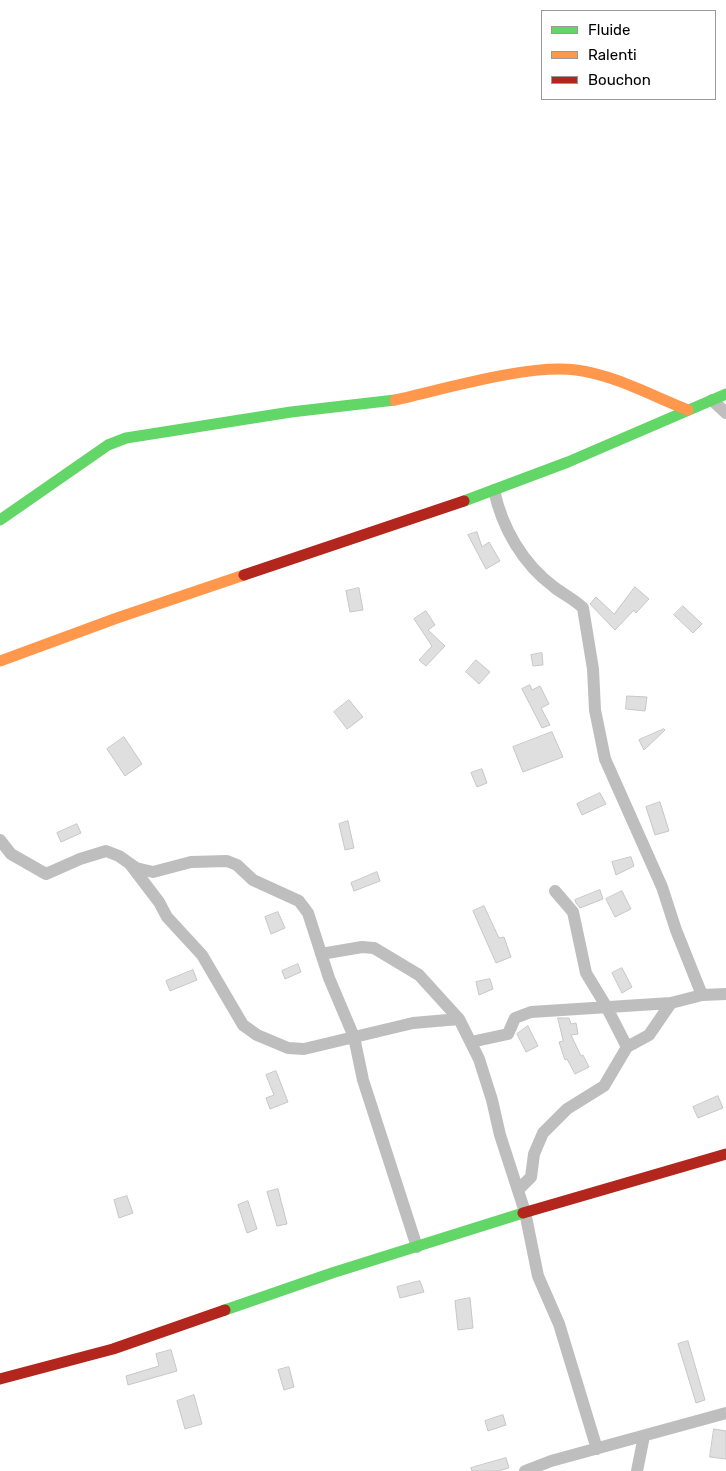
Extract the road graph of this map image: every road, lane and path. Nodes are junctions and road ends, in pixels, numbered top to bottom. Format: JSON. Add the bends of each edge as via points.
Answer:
{"nodes":[{"id":1,"x":726,"y":394,"type":"edge"},
{"id":2,"x":712,"y":400,"type":"junction"},
{"id":3,"x":688,"y":410,"type":"junction"},
{"id":4,"x":726,"y":413,"type":"edge"},
{"id":5,"x":494,"y":490,"type":"junction"},
{"id":6,"x":0,"y":520,"type":"edge"},
{"id":7,"x":0,"y":661,"type":"edge"},
{"id":8,"x":0,"y":840,"type":"edge"},
{"id":9,"x":130,"y":864,"type":"junction"},
{"id":10,"x":555,"y":890,"type":"dead end"},
{"id":11,"x":321,"y":954,"type":"junction"},
{"id":12,"x":726,"y":994,"type":"edge"},
{"id":13,"x":702,"y":995,"type":"junction"},
{"id":14,"x":672,"y":1003,"type":"junction"},
{"id":15,"x":606,"y":1006,"type":"junction"},
{"id":16,"x":459,"y":1019,"type":"junction"},
{"id":17,"x":354,"y":1037,"type":"junction"},
{"id":18,"x":471,"y":1042,"type":"junction"},
{"id":19,"x":627,"y":1047,"type":"junction"},
{"id":20,"x":726,"y":1154,"type":"edge"},
{"id":21,"x":518,"y":1190,"type":"junction"},
{"id":22,"x":525,"y":1212,"type":"junction"},
{"id":23,"x":417,"y":1247,"type":"junction"},
{"id":24,"x":0,"y":1379,"type":"edge"},
{"id":25,"x":726,"y":1413,"type":"edge"},
{"id":26,"x":644,"y":1436,"type":"junction"},
{"id":27,"x":597,"y":1449,"type":"junction"},
{"id":28,"x":525,"y":1471,"type":"edge"},
{"id":29,"x":637,"y":1471,"type":"edge"}],
"edges":[{"from":1,"to":2,"type":"street"},
{"from":2,"to":3,"type":"street"},
{"from":2,"to":4,"type":"street"},
{"from":3,"to":5,"type":"street","via":[[575,460]]},
{"from":3,"to":6,"type":"street","via":[[603,376],[575,370],[529,373],[395,400],[291,412],[126,438],[108,445]]},
{"from":5,"to":7,"type":"street","via":[[71,633]]},
{"from":5,"to":13,"type":"street","via":[[499,514],[521,554],[554,587],[583,608],[593,669],[595,710],[605,759],[662,887]]},
{"from":8,"to":9,"type":"street","via":[[11,854],[46,874],[100,852],[112,852]]},
{"from":9,"to":11,"type":"street","via":[[153,872],[190,862],[227,861],[253,880],[299,902],[308,912]]},
{"from":9,"to":17,"type":"street","via":[[167,917],[202,955],[238,1018],[250,1030],[297,1050]]},
{"from":10,"to":15,"type":"street","via":[[573,912],[586,973]]},
{"from":11,"to":16,"type":"street","via":[[374,948],[419,975]]},
{"from":11,"to":17,"type":"street"},
{"from":12,"to":13,"type":"street"},
{"from":13,"to":14,"type":"street"},
{"from":14,"to":15,"type":"street"},
{"from":14,"to":19,"type":"street","via":[[649,1035]]},
{"from":15,"to":18,"type":"street","via":[[532,1012],[517,1016],[508,1034]]},
{"from":15,"to":19,"type":"street"},
{"from":16,"to":17,"type":"street","via":[[413,1023]]},
{"from":16,"to":18,"type":"street"},
{"from":17,"to":23,"type":"street","via":[[363,1080]]},
{"from":18,"to":21,"type":"street"},
{"from":19,"to":21,"type":"street","via":[[604,1086],[567,1109],[543,1133],[534,1154],[531,1177]]},
{"from":20,"to":22,"type":"street"},
{"from":21,"to":22,"type":"street"},
{"from":22,"to":23,"type":"street"},
{"from":22,"to":27,"type":"street","via":[[538,1276],[558,1324]]},
{"from":23,"to":24,"type":"street","via":[[113,1348]]},
{"from":25,"to":26,"type":"street"},
{"from":26,"to":27,"type":"street"},
{"from":26,"to":29,"type":"street"},
{"from":27,"to":28,"type":"street"}]}
